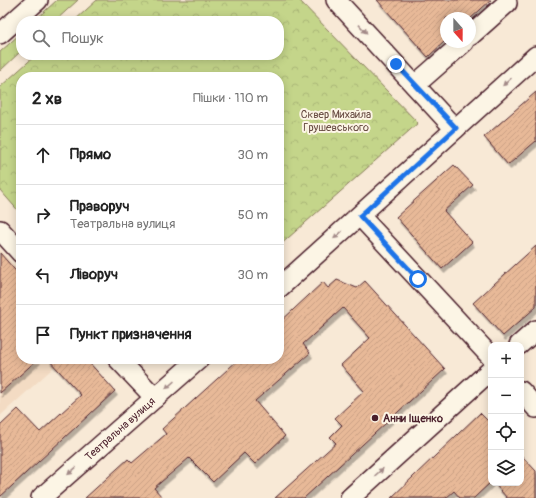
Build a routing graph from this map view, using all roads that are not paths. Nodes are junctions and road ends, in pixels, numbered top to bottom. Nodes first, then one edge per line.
1 (38, 0) edge
2 (336, 0) edge
3 (507, 3) dead end
4 (20, 16) edge
5 (16, 20) edge
6 (476, 31) edge
7 (0, 34) edge
8 (457, 48) edge
9 (536, 56) edge
10 (415, 86) junction
11 (456, 128) junction
12 (360, 216) junction
13 (0, 230) edge
14 (16, 248) edge
15 (284, 284) edge
16 (536, 330) edge
17 (522, 342) edge
18 (488, 355) edge
19 (123, 364) edge
20 (193, 364) edge
21 (488, 373) edge
22 (524, 394) edge
23 (155, 398) junction
24 (536, 408) edge
25 (41, 498) edge
26 (350, 498) edge

1 - 4 street
2 -> 10 street
3 - 6 street
5 - 7 street
8 - 10 street
9 -> 11 street
10 - 11 street
11 - 12 street
12 -> 15 street
12 - 18 street
13 - 14 street
16 - 17 street
19 - 23 street
20 -> 23 street, Театральна вулиця
26 -> 21 street
22 - 24 street
23 -> 25 street, Театральна вулиця

